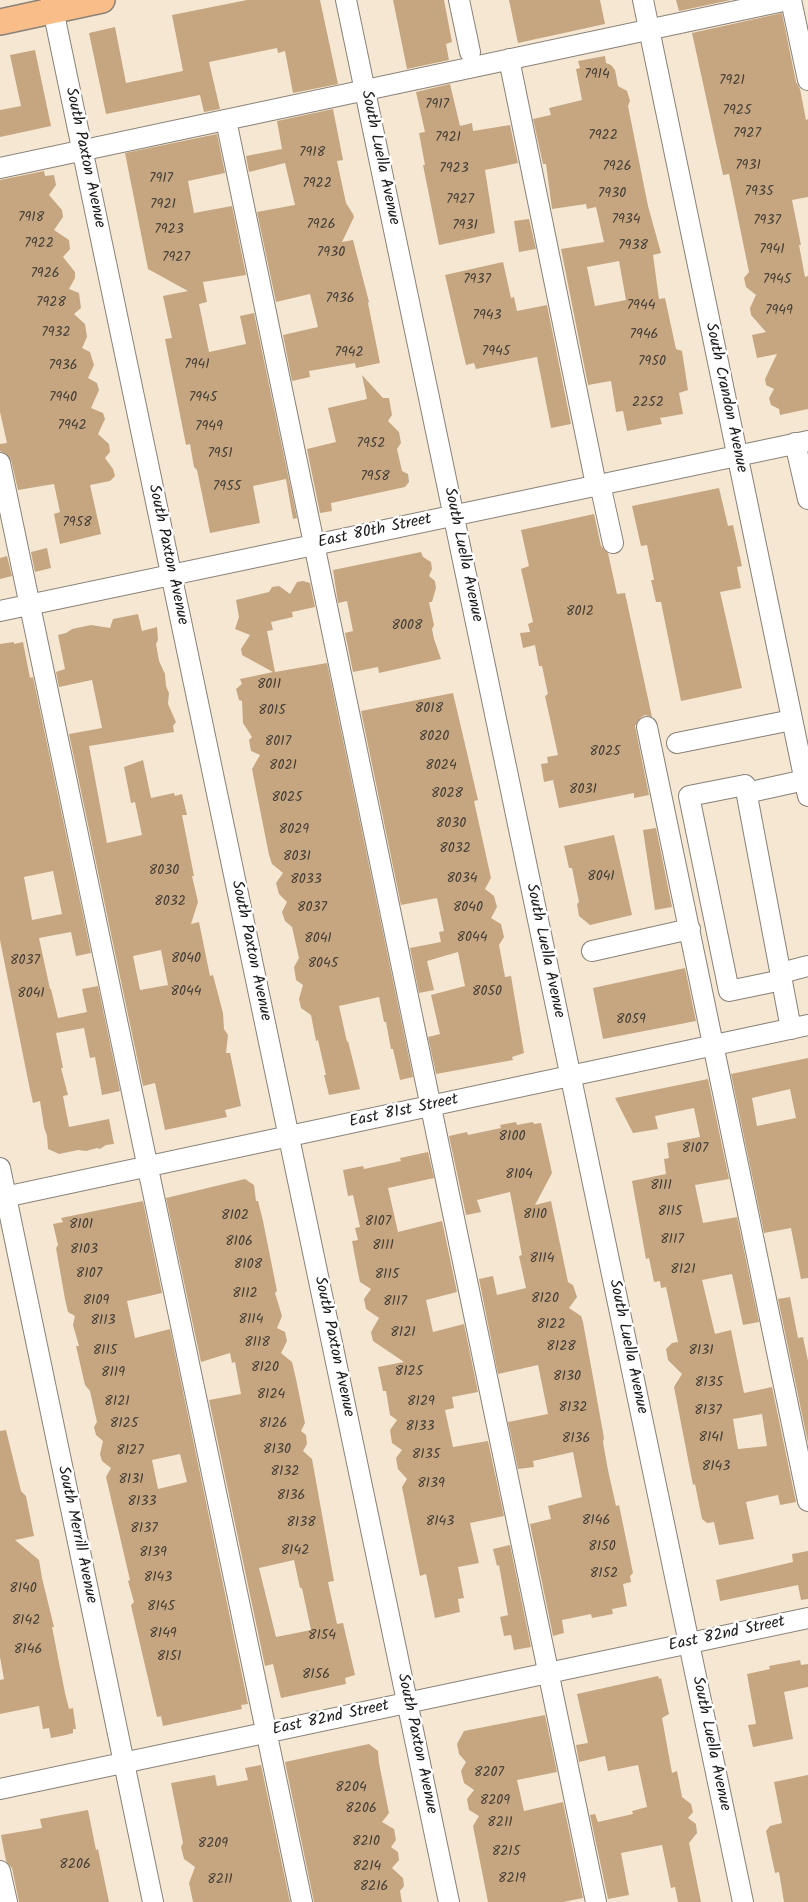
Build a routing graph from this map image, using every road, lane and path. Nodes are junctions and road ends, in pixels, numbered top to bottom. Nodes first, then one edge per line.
1 (102, 0) edge
2 (346, 0) edge
3 (459, 0) edge
4 (642, 0) edge
5 (790, 0) edge
6 (52, 5) edge
7 (0, 22) edge
8 (649, 30) junction
9 (470, 52) dead end
10 (509, 59) junction
11 (808, 80) edge
12 (365, 90) junction
13 (226, 120) junction
14 (82, 150) junction
15 (0, 168) edge
16 (801, 442) edge
17 (737, 456) junction
18 (0, 463) edge
19 (598, 485) junction
20 (808, 499) edge
21 (454, 515) junction
22 (613, 543) dead end
23 (314, 545) junction
24 (171, 575) junction
25 (30, 605) junction
26 (0, 611) edge
27 (792, 720) junction
28 (647, 727) dead end
29 (677, 744) dead end
30 (806, 788) edge
31 (746, 793) junction
32 (690, 929) junction
33 (592, 951) dead end
34 (808, 966) edge
35 (781, 976) junction
36 (800, 1027) edge
37 (714, 1045) junction
38 (570, 1076) junction
39 (430, 1106) junction
40 (288, 1136) junction
41 (147, 1166) junction
42 (0, 1168) edge
43 (3, 1197) edge
44 (808, 1500) edge
45 (808, 1618) edge
46 (688, 1643) junction
47 (547, 1673) junction
48 (407, 1702) junction
49 (266, 1732) junction
50 (124, 1763) junction
51 (0, 1789) edge
52 (0, 1871) edge
53 (7, 1902) edge
54 (153, 1902) edge
55 (302, 1902) edge
56 (449, 1902) edge
57 (596, 1902) edge
58 (742, 1902) edge

1 - 6 main road
2 - 12 street, South Luella Avenue
3 - 9 street
4 - 8 street, South Crandon Avenue
5 - 8 street
5 - 11 street
6 - 7 main road
6 - 14 street, South Paxton Avenue
8 - 10 street
8 - 17 street, South Crandon Avenue
10 - 12 street
10 - 19 street
12 - 13 street
12 - 21 street, South Luella Avenue
13 - 14 street
13 - 23 street
14 - 15 street
14 - 24 street, South Paxton Avenue
16 - 17 street, East 80th Street
16 - 20 street
17 - 19 street, East 80th Street
17 - 27 street, South Crandon Avenue
18 - 25 street
19 - 21 street, East 80th Street
19 - 22 street
21 - 23 street, East 80th Street
21 - 38 street, South Luella Avenue
23 - 24 street, East 80th Street
23 - 39 street
24 - 25 street, East 80th Street
24 - 40 street, South Paxton Avenue
25 - 26 street, East 80th Street
25 - 41 street
27 - 29 street
27 - 30 street, South Crandon Avenue
28 - 32 street
30 - 31 street
31 - 35 street
31 - 35 street
32 - 33 street
32 - 37 street
34 - 35 street
35 - 36 street
36 - 37 street, East 81st Street
37 - 38 street, East 81st Street
37 - 44 street
38 - 39 street, East 81st Street
38 - 46 street, South Luella Avenue
39 - 40 street, East 81st Street
39 - 47 street
40 - 41 street, East 81st Street
40 - 48 street, South Paxton Avenue
41 - 43 street, East 81st Street
41 - 49 street
42 - 43 street, South Merrill Avenue
43 - 50 street, South Merrill Avenue
45 - 46 street, East 82nd Street
46 - 47 street, East 82nd Street
46 - 58 street, South Luella Avenue
47 - 48 street, East 82nd Street
47 - 57 street
48 - 49 street, East 82nd Street
48 - 56 street, South Paxton Avenue
49 - 50 street, East 82nd Street
49 - 55 street
50 - 51 street, East 82nd Street
50 - 54 street, South Merrill Avenue
52 - 53 street

